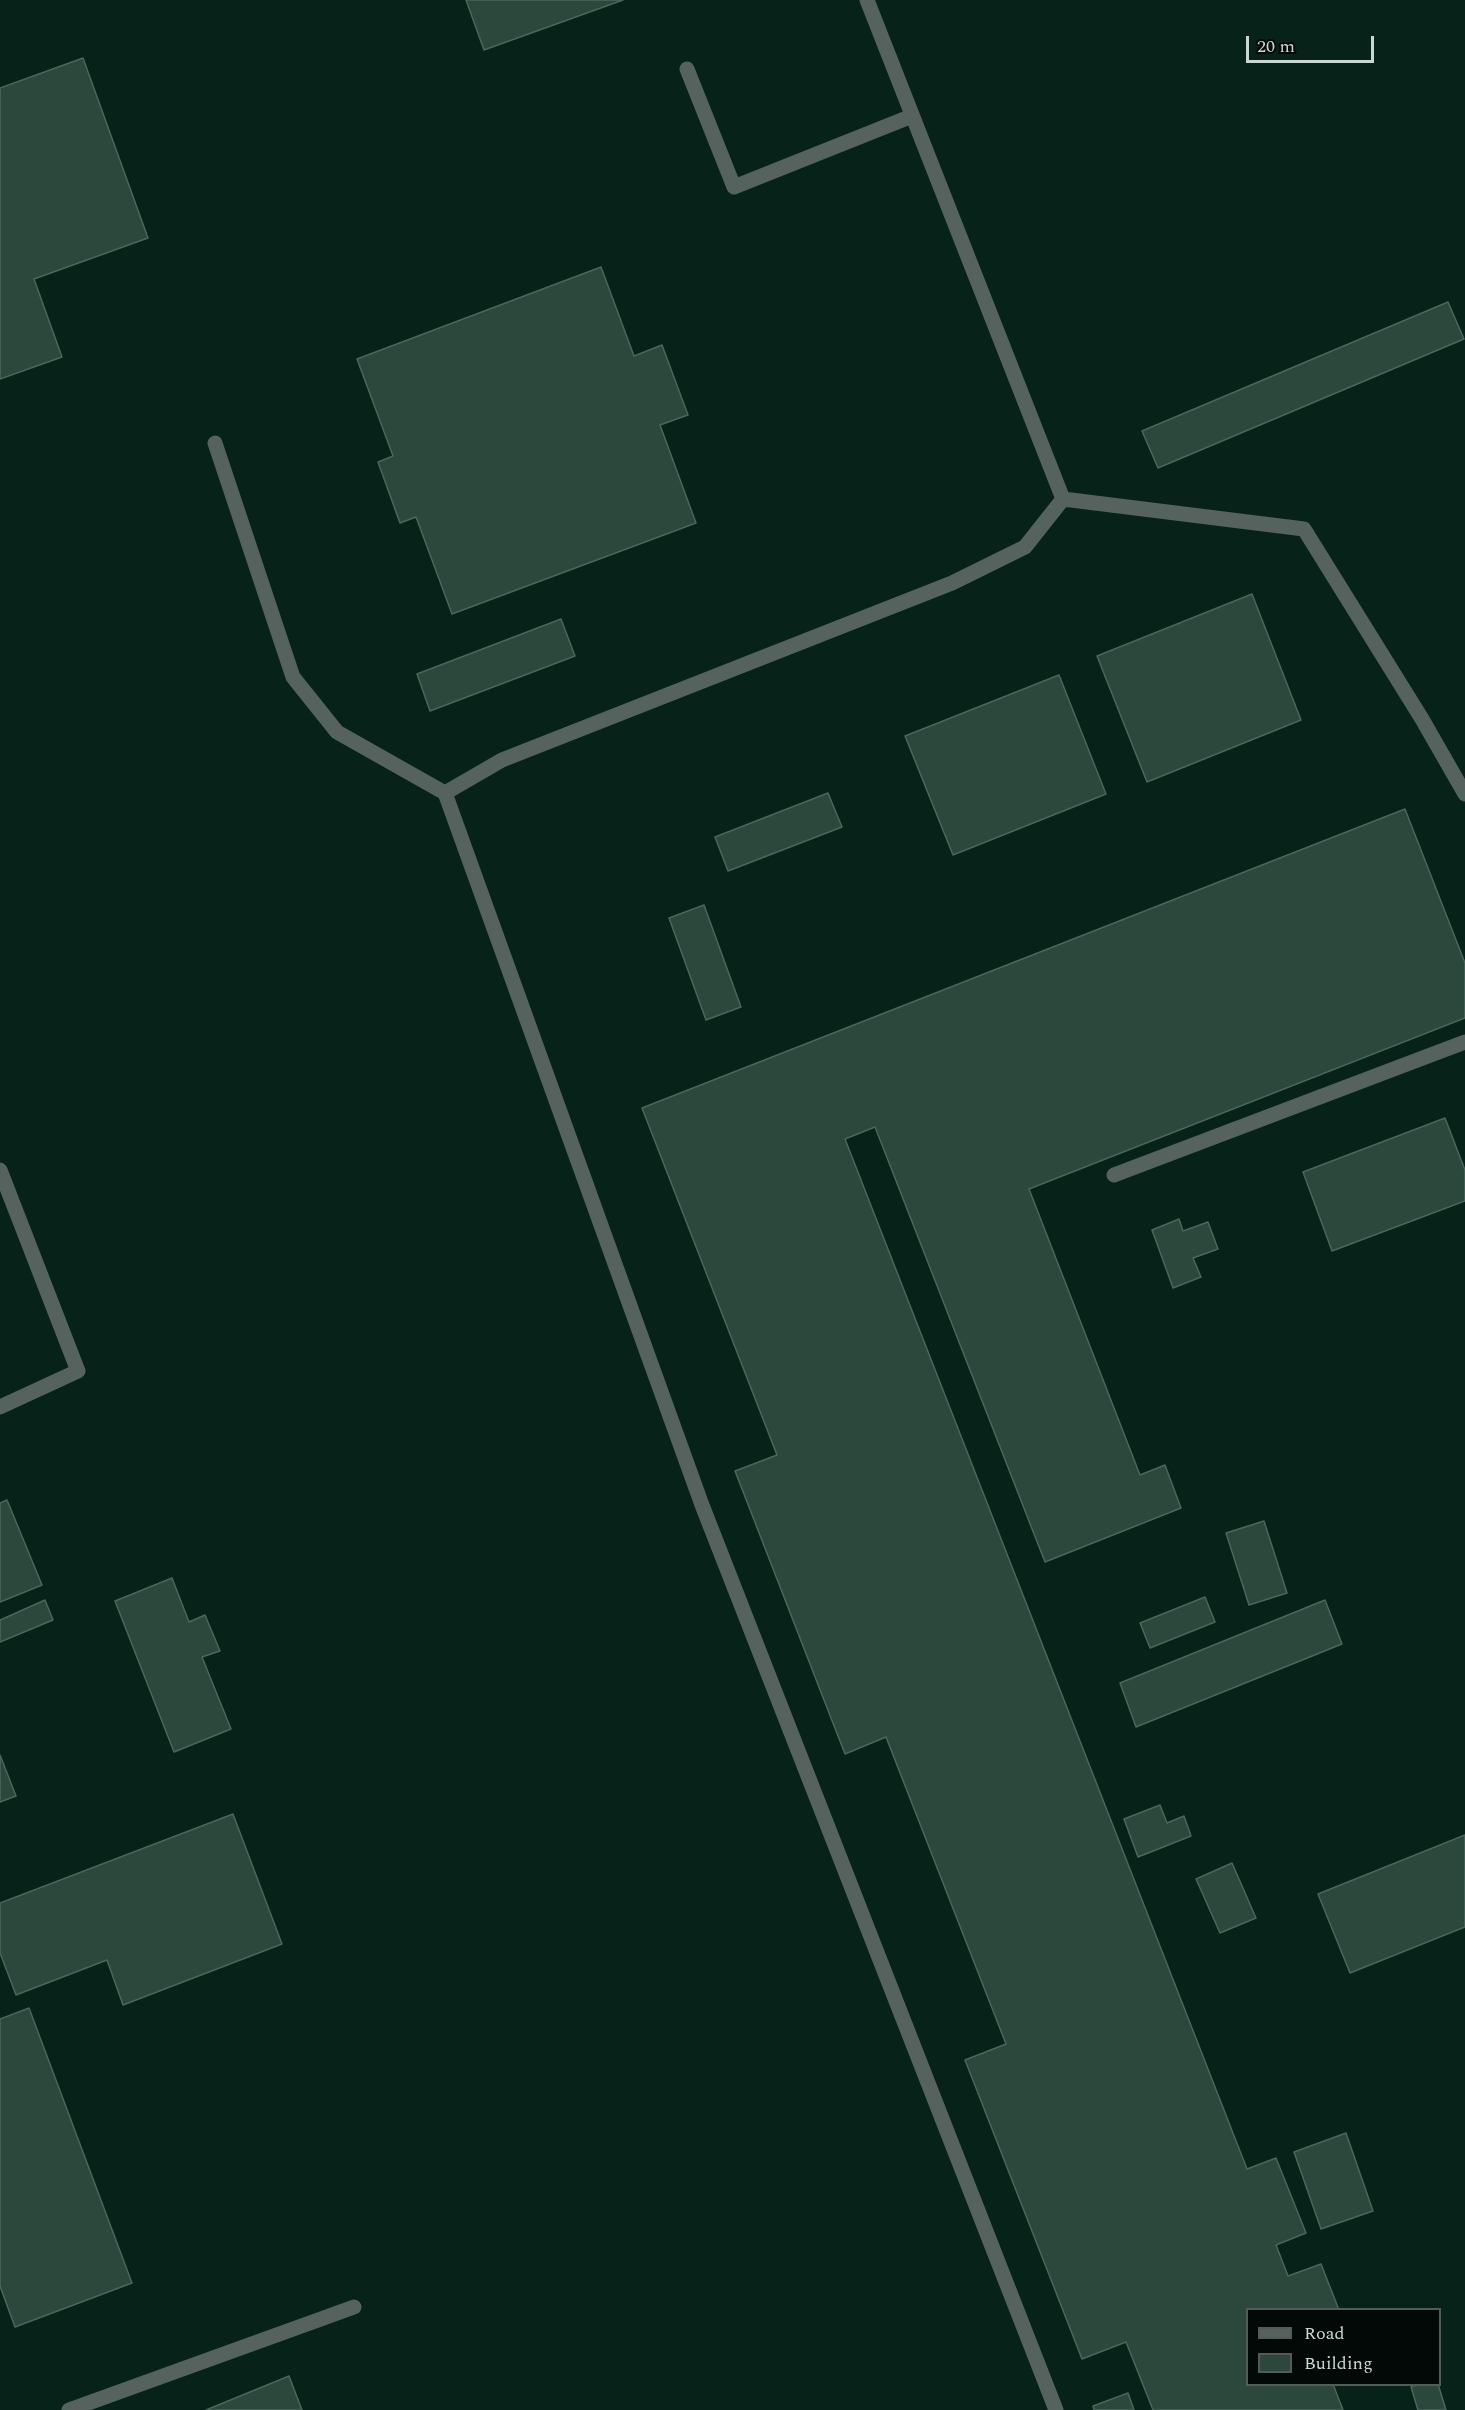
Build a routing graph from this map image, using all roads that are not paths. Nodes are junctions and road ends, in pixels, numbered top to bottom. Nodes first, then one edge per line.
1 (867, 0) edge
2 (687, 69) dead end
3 (912, 116) junction
4 (214, 443) dead end
5 (1064, 499) junction
6 (445, 793) junction
7 (1465, 794) edge
8 (1465, 1042) edge
9 (0, 1170) edge
10 (1114, 1175) dead end
11 (0, 1407) edge
12 (354, 2307) dead end
13 (69, 2410) edge
14 (1056, 2410) edge

1 - 3 lane
2 - 3 lane
3 - 5 lane
4 - 6 lane
5 - 6 lane
5 - 7 lane
6 - 14 lane
8 - 10 lane
9 - 11 lane
12 - 13 lane

